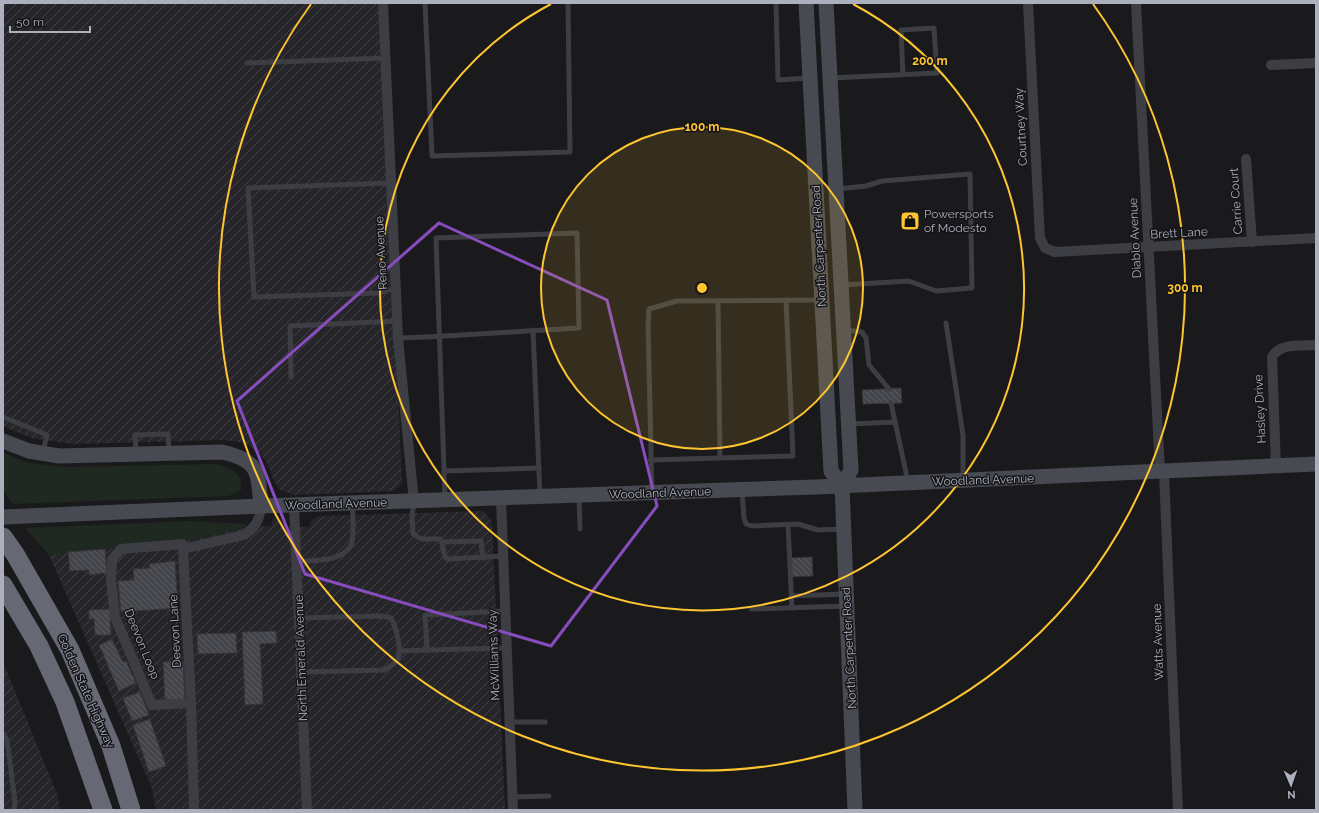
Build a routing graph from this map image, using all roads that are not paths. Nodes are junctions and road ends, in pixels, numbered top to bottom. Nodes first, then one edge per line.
1 (383, 3) edge
2 (425, 3) edge
3 (568, 3) edge
4 (776, 3) edge
5 (806, 3) edge
6 (817, 3) edge
7 (826, 3) edge
8 (1028, 3) edge
9 (1136, 3) edge
10 (386, 58) junction
11 (247, 63) dead end
12 (1316, 63) edge
13 (1271, 65) dead end
14 (903, 75) junction
15 (810, 78) junction
16 (830, 78) junction
17 (831, 106) junction
18 (1246, 159) dead end
19 (815, 175) junction
20 (391, 183) junction
21 (836, 190) junction
22 (1316, 238) edge
23 (1252, 242) junction
24 (1148, 247) junction
25 (1045, 248) joint
26 (841, 278) junction
27 (396, 289) junction
28 (786, 300) junction
29 (822, 300) junction
30 (718, 302) junction
31 (398, 321) junction
32 (946, 323) dead end
33 (533, 330) junction
34 (843, 330) junction
35 (440, 336) junction
36 (398, 338) junction
37 (1315, 345) dead end
38 (291, 377) dead end
39 (889, 389) dead end
40 (891, 403) dead end
41 (3, 417) edge
42 (894, 422) junction
43 (849, 424) junction
44 (3, 441) edge
45 (43, 454) junction
46 (169, 454) junction
47 (136, 455) junction
48 (720, 458) junction
49 (650, 460) junction
50 (1316, 464) edge
51 (1276, 466) junction
52 (539, 468) junction
53 (444, 471) junction
54 (1162, 472) junction
55 (963, 481) junction
56 (908, 483) junction
57 (842, 486) junction
58 (742, 490) junction
59 (652, 493) junction
60 (579, 496) junction
61 (541, 498) junction
62 (501, 499) junction
63 (446, 501) junction
64 (414, 502) junction
65 (353, 504) junction
66 (262, 506) junction
67 (294, 506) junction
68 (3, 517) edge
69 (788, 525) junction
70 (580, 529) dead end
71 (843, 529) junction
72 (3, 537) edge
73 (442, 542) junction
74 (183, 549) junction
75 (504, 556) junction
76 (483, 558) junction
77 (297, 561) junction
78 (3, 585) edge
79 (791, 596) junction
80 (846, 600) junction
81 (792, 608) junction
82 (751, 609) dead end
83 (506, 611) junction
84 (299, 618) junction
85 (507, 648) junction
86 (427, 650) junction
87 (399, 651) junction
88 (301, 672) junction
89 (191, 703) junction
90 (510, 722) junction
91 (545, 722) dead end
92 (3, 734) edge
93 (549, 796) dead end
94 (512, 798) junction
95 (14, 810) edge
96 (104, 810) edge
97 (130, 810) edge
98 (194, 810) edge
99 (307, 810) edge
100 (513, 810) edge
101 (856, 810) edge
102 (1178, 810) edge

1 - 10 street, Reno Avenue
2 - 3 lane
4 - 15 lane
5 - 15 street, North Carpenter Road
6 - 17 street
7 - 16 street, North Carpenter Road
8 - 25 street, Courtney Way
9 - 24 street, Diablo Avenue
10 - 11 lane
10 - 20 street, Reno Avenue
12 - 13 street
14 - 14 lane
14 - 16 lane
15 - 19 street, North Carpenter Road
16 - 17 street, North Carpenter Road
17 - 21 street, North Carpenter Road
18 - 23 street, Carrie Court
19 - 26 street
19 - 29 street, North Carpenter Road
20 - 27 street, Reno Avenue
20 - 27 lane
21 - 26 street, North Carpenter Road
21 - 26 lane
22 - 23 street, Brett Lane
23 - 24 street, Brett Lane
24 - 25 street, Brett Lane
24 - 54 street, Diablo Avenue
26 - 34 street, North Carpenter Road
27 - 31 street, Reno Avenue
28 - 29 lane
28 - 30 lane
28 - 48 lane
29 - 57 street, North Carpenter Road
30 - 48 lane
30 - 49 lane
31 - 36 street, Reno Avenue
31 - 38 lane
32 - 55 lane
33 - 35 lane
33 - 35 lane
33 - 52 lane
34 - 39 lane
34 - 43 street, North Carpenter Road
35 - 36 lane
35 - 53 lane
36 - 64 street, Reno Avenue
37 - 51 street, Hasley Drive
40 - 42 lane
41 - 45 lane
42 - 43 lane
42 - 56 lane
43 - 57 street, North Carpenter Road
44 - 45 street
45 - 47 street
46 - 47 street
46 - 47 lane
46 - 66 street
48 - 49 lane
49 - 59 lane
50 - 51 street, Woodland Avenue
51 - 54 street, Woodland Avenue
52 - 53 lane
52 - 61 lane
53 - 63 lane
54 - 55 street, Woodland Avenue
54 - 102 street, Watts Avenue
55 - 56 street, Woodland Avenue
56 - 57 street, Woodland Avenue
57 - 58 street, Woodland Avenue
57 - 71 street, North Carpenter Road
58 - 59 street, Woodland Avenue
58 - 69 lane
59 - 60 street, Woodland Avenue
60 - 61 street, Woodland Avenue
60 - 70 lane
61 - 62 street, Woodland Avenue
62 - 63 street, Woodland Avenue
62 - 75 street, McWilliams Way
63 - 64 street, Woodland Avenue
64 - 65 street, Woodland Avenue
64 - 73 lane
65 - 67 street, Woodland Avenue
65 - 77 lane
66 - 67 street, Woodland Avenue
66 - 68 street, Woodland Avenue
66 - 74 street
67 - 77 street, North Emerald Avenue
69 - 71 lane
69 - 79 lane
71 - 80 street, North Carpenter Road
72 - 97 highway, Golden State Highway
73 - 76 lane
73 - 76 lane
74 - 89 street, Deevon Lane
74 - 89 street, Deevon Loop
75 - 76 lane
75 - 83 street, McWilliams Way
77 - 84 street, North Emerald Avenue
78 - 96 highway, Golden State Highway
79 - 80 lane
79 - 81 lane
80 - 81 lane
80 - 101 street, North Carpenter Road
81 - 82 lane
83 - 85 street, McWilliams Way
83 - 86 lane
84 - 87 lane
84 - 88 street, North Emerald Avenue
85 - 86 lane
85 - 90 street, McWilliams Way
86 - 87 lane
87 - 88 lane
88 - 99 street, North Emerald Avenue
89 - 98 street, Deevon Lane
90 - 91 lane
90 - 94 street, McWilliams Way
92 - 95 lane
93 - 94 lane
94 - 100 street, McWilliams Way

